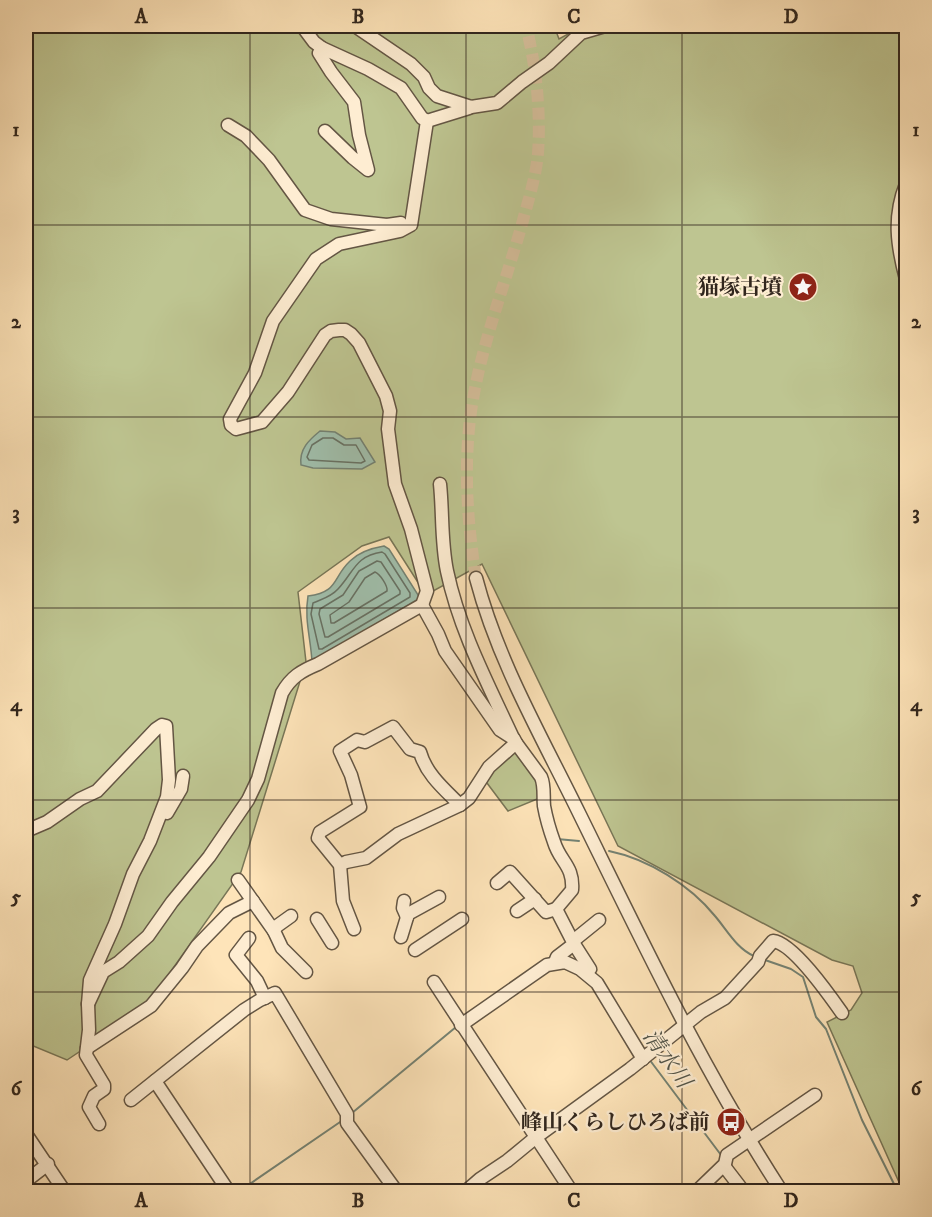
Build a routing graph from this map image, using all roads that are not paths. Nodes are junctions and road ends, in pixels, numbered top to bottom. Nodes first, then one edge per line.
1 (302, 26) edge
2 (355, 26) edge
3 (605, 26) edge
4 (322, 48) junction
5 (471, 107) junction
6 (427, 121) junction
7 (228, 125) dead end
8 (325, 131) dead end
9 (906, 184) edge
10 (411, 221) junction
11 (906, 279) edge
12 (440, 484) dead end
13 (476, 578) tunnel mouth
14 (422, 605) junction
15 (515, 741) junction
16 (183, 776) dead end
17 (460, 805) junction
18 (26, 831) edge
19 (151, 840) junction
20 (340, 865) junction
21 (238, 880) dead end
22 (497, 882) dead end
23 (439, 897) dead end
24 (535, 899) junction
25 (253, 901) junction
26 (404, 901) dead end
27 (556, 909) junction
28 (517, 911) dead end
29 (291, 916) dead end
30 (407, 918) junction
31 (317, 919) dead end
32 (462, 919) dead end
33 (599, 920) dead end
34 (354, 929) dead end
35 (274, 931) junction
36 (400, 937) dead end
37 (249, 938) dead end
38 (332, 943) dead end
39 (573, 943) junction
40 (415, 950) dead end
41 (556, 960) junction
42 (588, 971) junction
43 (306, 972) dead end
44 (434, 982) dead end
45 (265, 998) junction
46 (88, 1004) junction
47 (842, 1013) dead end
48 (461, 1025) junction
49 (685, 1025) junction
50 (87, 1048) junction
51 (646, 1055) junction
52 (155, 1081) junction
53 (815, 1095) dead end
54 (131, 1100) dead end
55 (99, 1124) dead end
56 (26, 1134) edge
57 (535, 1138) junction
58 (748, 1139) junction
59 (726, 1162) junction
60 (48, 1164) junction
61 (26, 1181) edge
62 (65, 1191) edge
63 (229, 1191) edge
64 (397, 1191) edge
65 (465, 1191) edge
66 (572, 1191) edge
67 (696, 1191) edge
68 (744, 1191) edge
69 (782, 1191) edge

1 - 4 street
2 - 5 street
3 - 5 street
4 - 6 street
4 - 8 street
5 - 6 street
6 - 10 street
7 - 10 street
9 - 11 street
10 - 14 street
12 - 15 street
13 - 49 street
14 - 15 street
14 - 46 street
15 - 17 street
15 - 27 street
16 - 19 street
17 - 20 street
17 - 20 street
18 - 19 street
19 - 46 street
20 - 34 street
21 - 25 street
22 - 24 street
23 - 30 street
24 - 27 street
24 - 28 street
25 - 35 street
25 - 50 street
26 - 30 street
27 - 39 street
29 - 35 street
30 - 36 street
31 - 38 street
32 - 40 street
33 - 39 street
35 - 43 street
37 - 45 street
39 - 41 street
39 - 42 street
41 - 42 street
41 - 48 street
42 - 51 street
44 - 48 street
45 - 52 street
45 - 64 street
46 - 50 street
47 - 49 street
48 - 57 street
49 - 51 street
49 - 58 street
50 - 55 street
51 - 57 street
52 - 54 street
52 - 63 street
53 - 58 street
56 - 60 street
57 - 65 street
57 - 66 street
58 - 59 street
58 - 69 street
59 - 67 street
59 - 68 street
60 - 61 street
60 - 62 street

